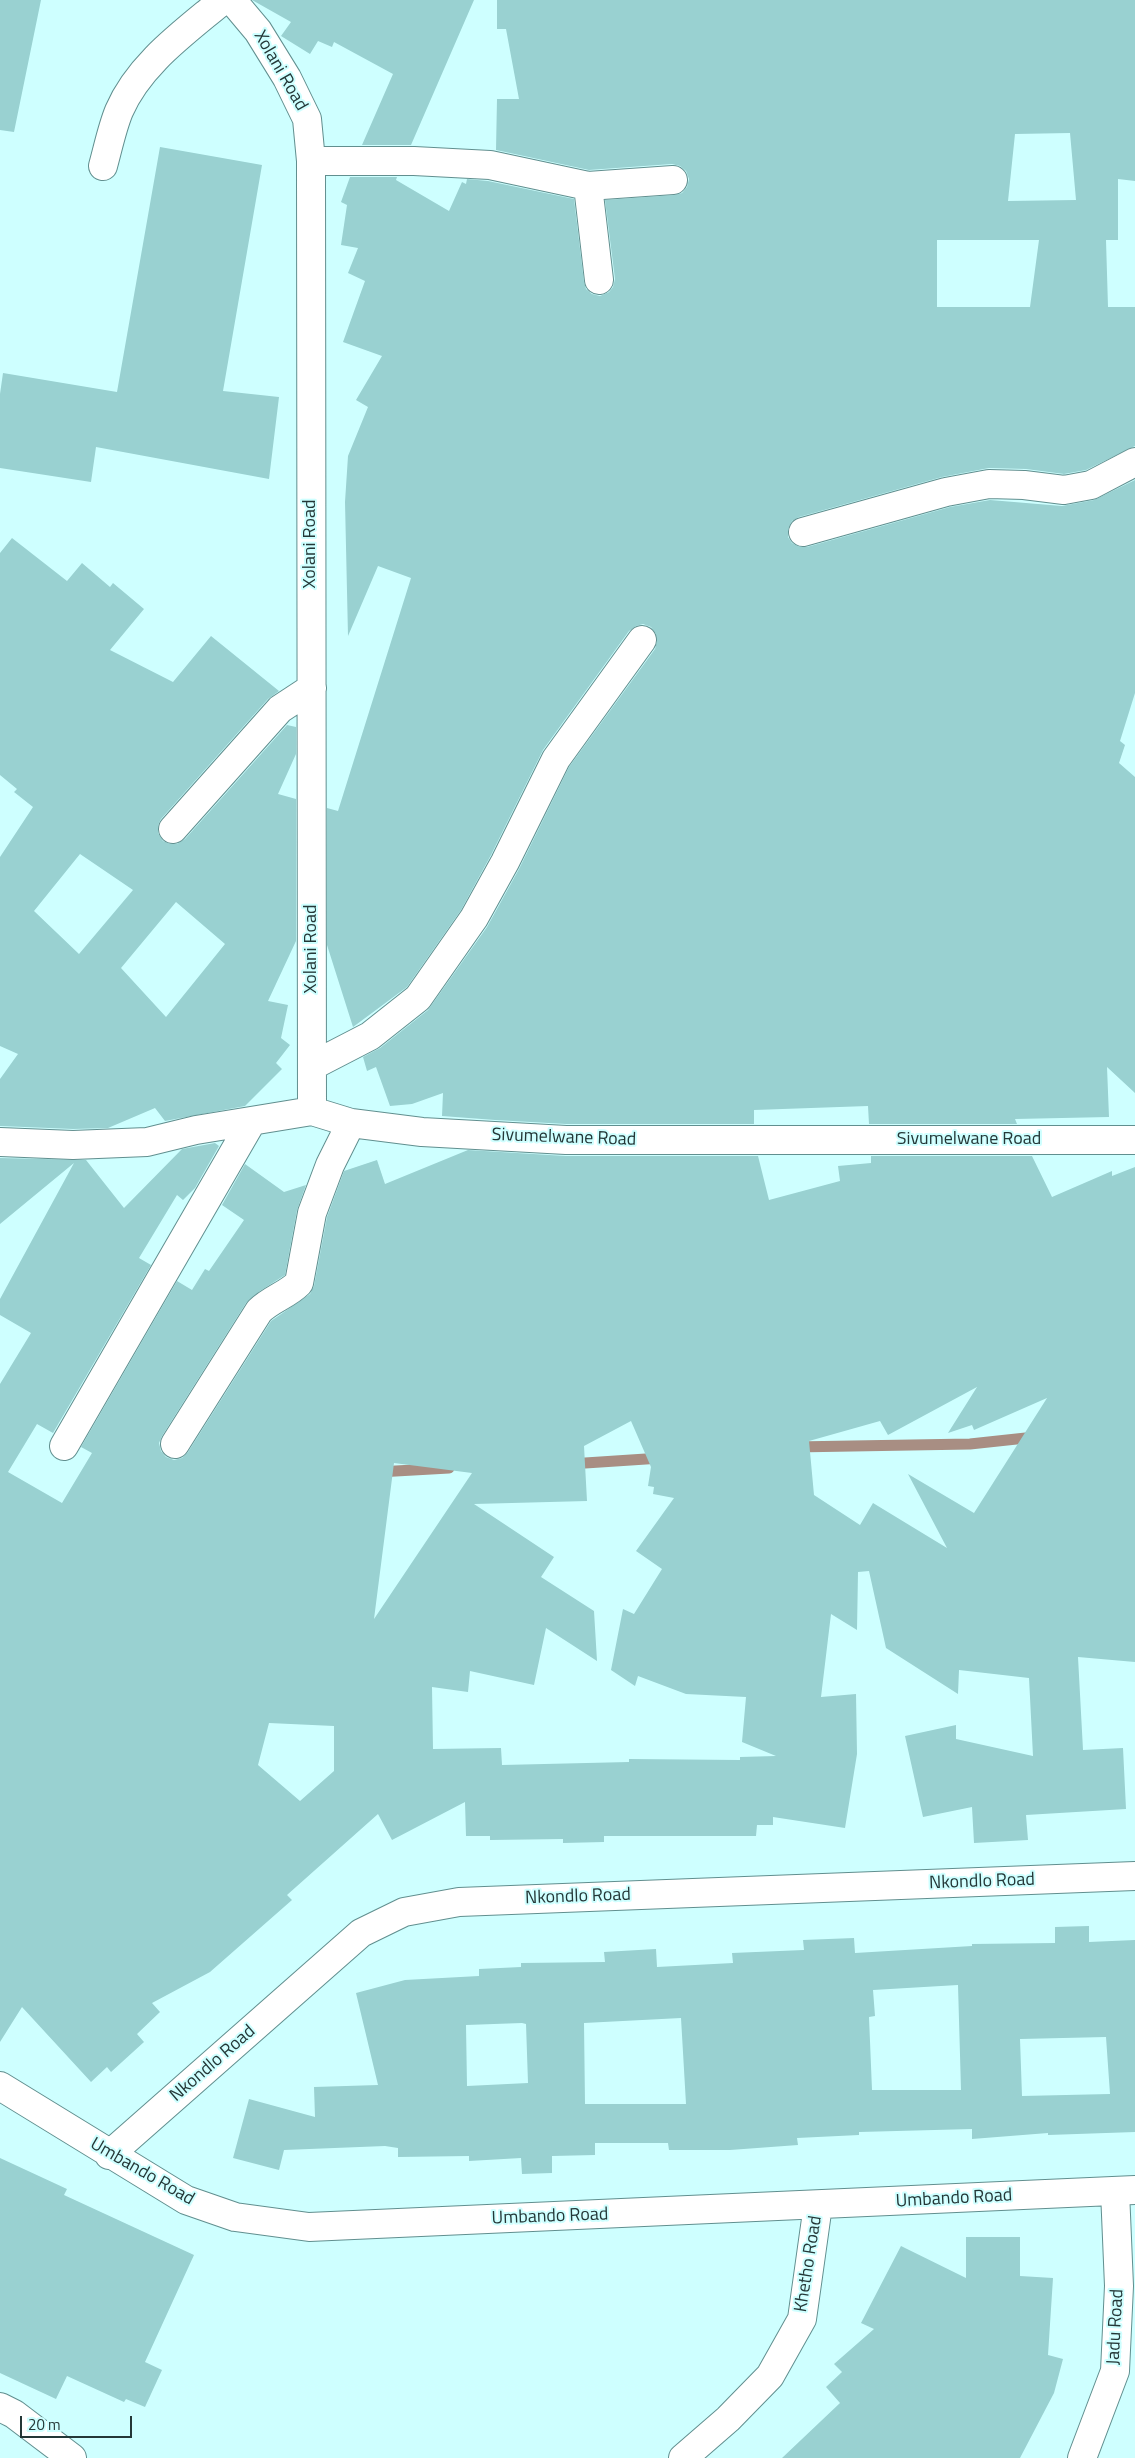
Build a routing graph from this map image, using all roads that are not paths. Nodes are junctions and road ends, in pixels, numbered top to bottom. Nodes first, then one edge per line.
1 (223, 0) edge
2 (232, 0) edge
3 (311, 161) junction
4 (103, 166) dead end
5 (673, 180) dead end
6 (588, 186) junction
7 (599, 280) dead end
8 (1135, 462) edge
9 (803, 532) dead end
10 (642, 640) dead end
11 (312, 688) junction
12 (173, 829) dead end
13 (312, 1066) junction
14 (312, 1110) junction
15 (252, 1121) junction
16 (351, 1123) junction
17 (1135, 1140) edge
18 (0, 1142) edge
19 (175, 1444) dead end
20 (64, 1446) dead end
21 (1135, 1876) edge
22 (0, 2086) edge
23 (109, 2155) junction
24 (1125, 2190) edge
25 (818, 2205) junction
26 (0, 2407) edge
27 (72, 2458) edge
28 (684, 2458) edge
29 (1082, 2458) edge

1 - 4 street
2 - 3 street, Xolani Road
3 - 6 street
3 - 11 street, Xolani Road
5 - 6 street
6 - 7 street
8 - 9 street
10 - 13 street
11 - 12 street
11 - 13 street, Xolani Road
13 - 14 street, Xolani Road
14 - 15 street, Sivumelwane Road
14 - 16 street, Sivumelwane Road
15 - 18 street, Sivumelwane Road
15 - 20 street
16 - 17 street, Sivumelwane Road
16 - 19 street
21 - 23 street, Nkondlo Road
22 - 23 street, Umbando Road
23 - 25 street, Umbando Road
24 - 25 street, Umbando Road
24 - 29 street, Jadu Road
25 - 28 street, Khetho Road
26 - 27 street

